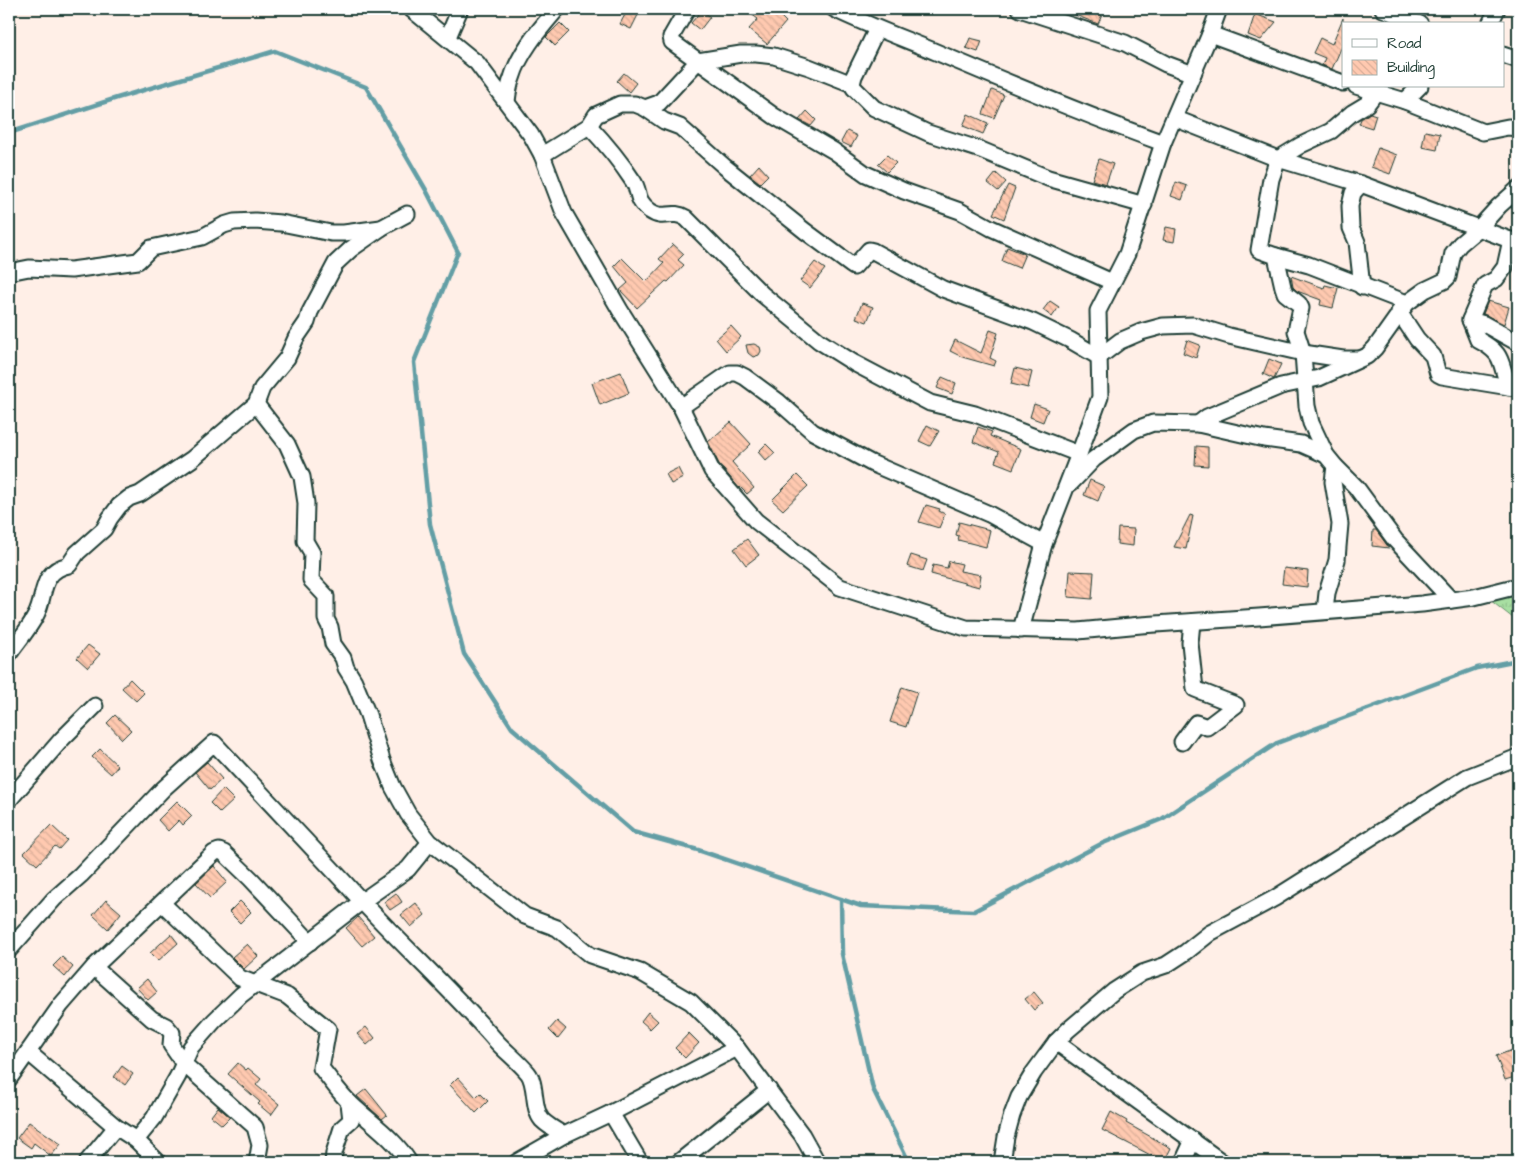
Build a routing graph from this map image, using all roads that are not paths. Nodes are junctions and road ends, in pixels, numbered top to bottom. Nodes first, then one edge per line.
1 (411, 9) edge
2 (460, 9) edge
3 (558, 9) edge
4 (687, 9) edge
5 (834, 9) edge
6 (1020, 9) edge
7 (1218, 9) edge
8 (1383, 9) edge
9 (1496, 9) edge
10 (1415, 22) edge
11 (1491, 22) edge
12 (877, 30) junction
13 (1210, 34) junction
14 (448, 38) junction
15 (1504, 55) edge
16 (1518, 60) edge
17 (698, 61) junction
18 (1193, 74) junction
19 (1342, 83) edge
20 (852, 84) junction
21 (1363, 88) edge
22 (1418, 88) edge
23 (1376, 92) junction
24 (507, 101) junction
25 (1406, 101) junction
26 (645, 108) junction
27 (1174, 118) junction
28 (589, 126) junction
29 (1518, 128) edge
30 (1163, 143) junction
31 (542, 155) junction
32 (1278, 159) junction
33 (1360, 184) junction
34 (1518, 189) edge
35 (1144, 205) junction
36 (407, 214) dead end
37 (381, 228) junction
38 (1480, 228) junction
39 (1514, 242) edge
40 (1276, 256) junction
41 (9, 272) edge
42 (1112, 282) junction
43 (1362, 287) junction
44 (1403, 308) junction
45 (1470, 320) junction
46 (1518, 342) edge
47 (1303, 352) junction
48 (1099, 357) junction
49 (1358, 359) junction
50 (1305, 380) junction
51 (1514, 388) edge
52 (256, 404) junction
53 (681, 407) junction
54 (1198, 424) junction
55 (1079, 454) junction
56 (1331, 460) junction
57 (1066, 487) junction
58 (1044, 544) junction
59 (1518, 586) edge
60 (1451, 600) junction
61 (1325, 611) junction
62 (1192, 622) junction
63 (1021, 630) junction
64 (9, 654) edge
65 (95, 706) dead end
66 (1182, 742) dead end
67 (1518, 757) edge
68 (9, 800) edge
69 (430, 842) junction
70 (361, 902) junction
71 (162, 903) junction
72 (310, 942) junction
73 (9, 950) edge
74 (94, 967) junction
75 (255, 985) junction
76 (1056, 1042) junction
77 (737, 1048) junction
78 (28, 1052) junction
79 (184, 1064) junction
80 (9, 1079) edge
81 (769, 1090) junction
82 (350, 1103) junction
83 (611, 1113) junction
84 (116, 1127) junction
85 (564, 1135) junction
86 (136, 1140) junction
87 (1193, 1140) junction
88 (87, 1162) edge
89 (158, 1162) edge
90 (257, 1162) edge
91 (333, 1162) edge
92 (409, 1162) edge
93 (516, 1162) edge
94 (640, 1162) edge
95 (679, 1162) edge
96 (817, 1162) edge
97 (1002, 1162) edge
98 (1183, 1162) edge
99 (1222, 1162) edge

1 - 14 street
2 - 14 street
3 - 24 street
4 - 17 street
5 - 12 street
6 - 18 street
7 - 13 street
8 - 10 street
9 - 11 street
12 - 20 street
12 - 30 street
13 - 18 street
13 - 19 street
14 - 24 street
15 - 16 street
17 - 20 street
17 - 26 street
17 - 42 street
18 - 27 street
20 - 35 street
21 - 23 street
22 - 25 street
23 - 25 street
23 - 32 street
24 - 31 street
25 - 29 street
26 - 28 street
26 - 48 street
27 - 30 street
27 - 32 street
28 - 31 street
28 - 55 street
30 - 35 street
31 - 53 street
32 - 33 street
32 - 40 street
33 - 38 street
33 - 43 street
34 - 38 street
35 - 42 street
36 - 37 street
37 - 41 street
37 - 52 street
38 - 39 street
38 - 44 street
39 - 45 street
40 - 43 street
40 - 47 street
42 - 48 street
43 - 44 street
44 - 49 street
44 - 51 street
45 - 46 street
45 - 51 street
47 - 48 street
47 - 49 street
47 - 50 street
48 - 55 street
49 - 50 street
50 - 54 street
50 - 56 street
52 - 64 street
52 - 69 street
53 - 58 street
53 - 63 street
54 - 56 street
54 - 57 street
55 - 57 street
56 - 60 street
56 - 61 street
57 - 58 street
58 - 63 street
59 - 60 street
60 - 61 street
61 - 62 street
62 - 63 street
62 - 66 street
65 - 68 street
67 - 76 street
69 - 70 street
69 - 77 street
70 - 72 street
70 - 73 street
70 - 85 street
71 - 72 street
71 - 74 street
71 - 75 street
72 - 75 street
74 - 78 street
74 - 79 street
75 - 79 street
75 - 82 street
76 - 87 street
76 - 97 street
77 - 81 street
77 - 83 street
78 - 80 street
78 - 84 street
79 - 86 street
79 - 90 street
81 - 95 street
81 - 96 street
82 - 91 street
82 - 92 street
83 - 85 street
83 - 94 street
84 - 86 street
84 - 88 street
85 - 93 street
86 - 89 street
87 - 98 street
87 - 99 street

